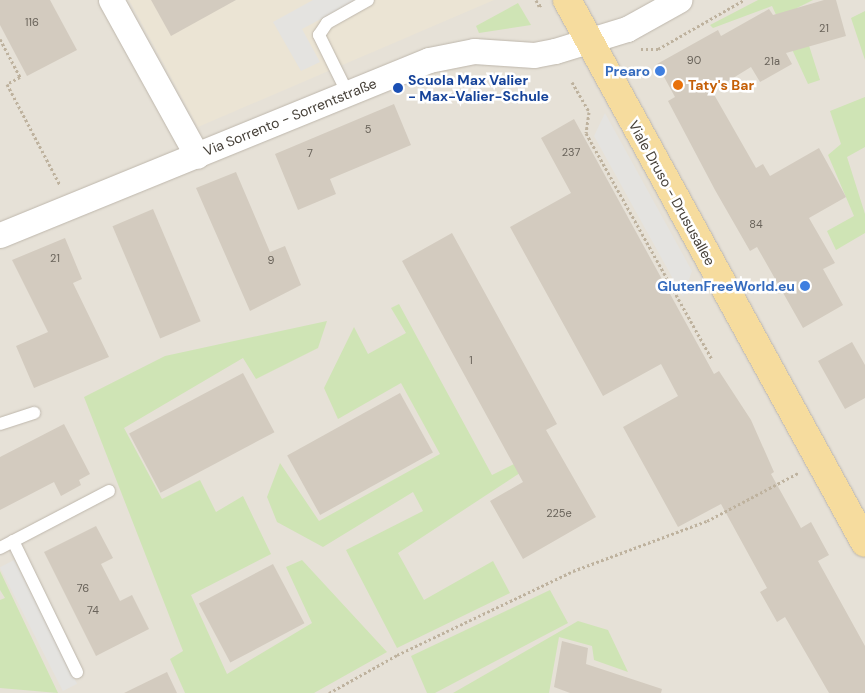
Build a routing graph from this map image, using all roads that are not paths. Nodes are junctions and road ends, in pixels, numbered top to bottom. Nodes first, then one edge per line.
1 (112, 0) edge
2 (368, 0) edge
3 (567, 0) edge
4 (678, 0) edge
5 (588, 43) junction
6 (348, 94) junction
7 (196, 156) junction
8 (0, 234) edge
9 (34, 413) dead end
10 (0, 424) edge
11 (109, 491) dead end
12 (13, 541) junction
13 (865, 543) edge
14 (0, 548) edge
15 (77, 672) dead end

1 - 7 street
2 - 6 lane
3 - 5 main road, Viale Druso - Drususallee
4 - 5 street, Via Sorrento - Sorrentstraße
5 - 6 street, Via Sorrento - Sorrentstraße
5 - 13 main road, Viale Druso - Drususallee
6 - 7 street, Via Sorrento - Sorrentstraße
7 - 8 street, Via Sorrento - Sorrentstraße
9 - 10 lane
11 - 12 lane
12 - 14 lane
12 - 15 lane

